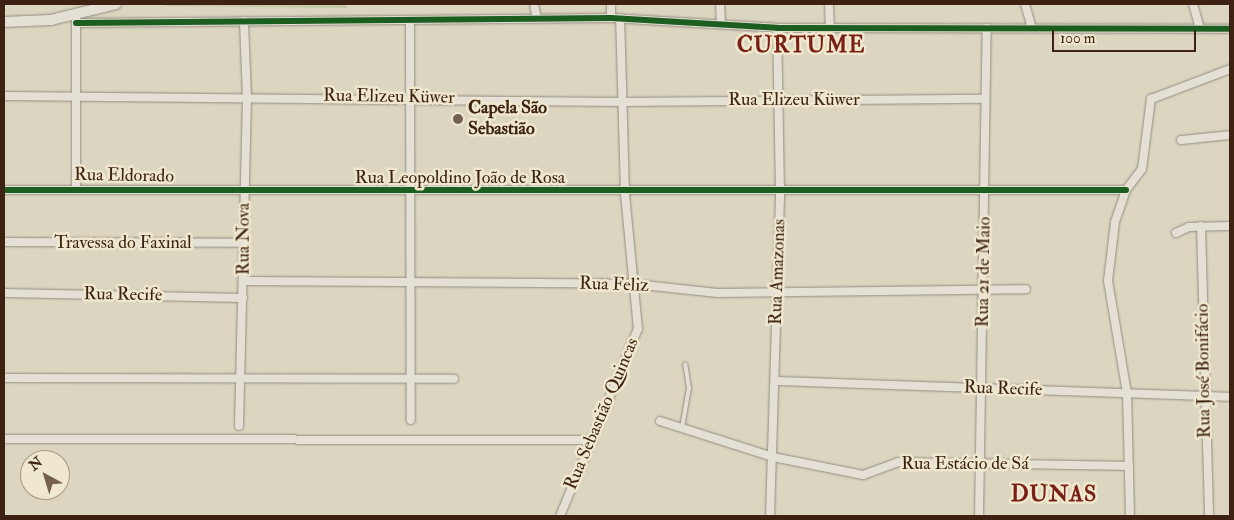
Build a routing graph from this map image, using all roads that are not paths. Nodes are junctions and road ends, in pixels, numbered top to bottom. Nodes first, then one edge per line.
1 (116, 4) edge
2 (534, 4) edge
3 (611, 4) edge
4 (720, 4) edge
5 (829, 4) edge
6 (1026, 4) edge
7 (1193, 4) edge
8 (615, 18) junction
9 (76, 19) junction
10 (537, 20) junction
11 (244, 21) junction
12 (410, 21) junction
13 (4, 22) edge
14 (721, 22) junction
15 (830, 27) junction
16 (777, 28) junction
17 (987, 28) junction
18 (1032, 28) junction
19 (1200, 28) junction
20 (1230, 29) edge
21 (1230, 69) edge
22 (4, 96) edge
23 (409, 96) junction
24 (77, 97) junction
25 (247, 97) junction
26 (779, 99) junction
27 (984, 99) junction
28 (623, 102) junction
29 (1230, 135) edge
30 (1181, 140) dead end
31 (4, 190) edge
32 (76, 190) junction
33 (1126, 190) junction
34 (986, 191) junction
35 (410, 192) junction
36 (244, 193) junction
37 (625, 193) junction
38 (780, 193) junction
39 (1201, 226) junction
40 (1230, 226) edge
41 (1176, 233) dead end
42 (4, 242) edge
43 (243, 244) junction
44 (244, 281) junction
45 (410, 283) junction
46 (634, 284) junction
47 (984, 290) junction
48 (1026, 290) dead end
49 (4, 293) edge
50 (777, 293) junction
51 (243, 298) junction
52 (685, 364) dead end
53 (4, 378) edge
54 (454, 379) dead end
55 (240, 380) junction
56 (412, 380) junction
57 (775, 381) junction
58 (980, 388) junction
59 (1127, 393) junction
60 (1203, 396) junction
61 (1230, 397) edge
62 (411, 420) dead end
63 (660, 421) dead end
64 (239, 426) dead end
65 (682, 428) junction
66 (4, 439) edge
67 (593, 440) junction
68 (773, 457) junction
69 (980, 463) junction
70 (1129, 466) junction
71 (560, 516) edge
72 (770, 516) edge
73 (979, 516) edge
74 (1130, 516) edge
75 (1209, 516) edge

1 - 9 street
2 - 10 street
3 - 8 street, Rua Sebastião Quincas
4 - 14 street
5 - 15 street
6 - 18 street
7 - 19 street
8 - 10 street
8 - 14 street
8 - 28 street, Rua Sebastião Quincas
9 - 11 street
9 - 13 street
9 - 24 street
10 - 12 street
11 - 12 street
11 - 25 street, Rua Nova
12 - 23 street
14 - 16 street
15 - 16 street
15 - 17 street
16 - 26 street, Rua Amazonas
17 - 18 street
17 - 27 street, Rua 21 de Maio
18 - 19 street
19 - 20 street
21 - 33 street
22 - 24 street, Rua Elizeu Küwer
23 - 25 street, Rua Elizeu Küwer
23 - 28 street, Rua Elizeu Küwer
23 - 35 street
24 - 25 street, Rua Elizeu Küwer
24 - 32 street
25 - 36 street, Rua Nova
26 - 27 street, Rua Elizeu Küwer
26 - 28 street, Rua Elizeu Küwer
26 - 38 street, Rua Amazonas
27 - 34 street, Rua 21 de Maio
28 - 37 street, Rua Sebastião Quincas
29 - 30 street
31 - 32 street, Rua Eldorado
32 - 36 street, Rua Eldorado
33 - 34 street, Rua Leopoldino João de Rosa
33 - 59 street
34 - 38 street, Rua Leopoldino João de Rosa
34 - 47 street, Rua 21 de Maio
35 - 36 street, Rua Leopoldino João de Rosa
35 - 37 street, Rua Leopoldino João de Rosa
35 - 45 street
36 - 43 street, Rua Nova
37 - 38 street, Rua Leopoldino João de Rosa
37 - 46 street, Rua Sebastião Quincas
38 - 50 street, Rua Amazonas
39 - 40 street
39 - 41 street
39 - 60 street, Rua José Bonifácio
42 - 43 street, Travessa do Faxinal
43 - 44 street, Rua Nova
44 - 45 street, Rua Feliz
44 - 51 street, Rua Nova
45 - 46 street, Rua Feliz
45 - 56 street
46 - 50 street, Rua Feliz
46 - 67 street, Rua Sebastião Quincas
47 - 48 street, Rua Feliz
47 - 50 street, Rua Feliz
47 - 58 street, Rua 21 de Maio
49 - 51 street, Rua Recife
50 - 57 street, Rua Amazonas
51 - 55 street, Rua Nova
52 - 65 lane
53 - 55 street
54 - 56 street
55 - 56 street
55 - 64 street, Rua Nova
56 - 62 street
57 - 58 street, Rua Recife
57 - 68 street, Rua Amazonas
58 - 59 street, Rua Recife
58 - 69 street, Rua 21 de Maio
59 - 60 street, Rua Recife
59 - 70 street
60 - 61 street, Rua Recife
60 - 75 street, Rua José Bonifácio
63 - 65 street, Rua Estácio de Sá
65 - 68 street, Rua Estácio de Sá
66 - 67 street
67 - 71 street, Rua Sebastião Quincas
68 - 69 street, Rua Estácio de Sá
68 - 72 street, Rua Amazonas
69 - 70 street, Rua Estácio de Sá
69 - 73 street, Rua 21 de Maio
70 - 74 street

